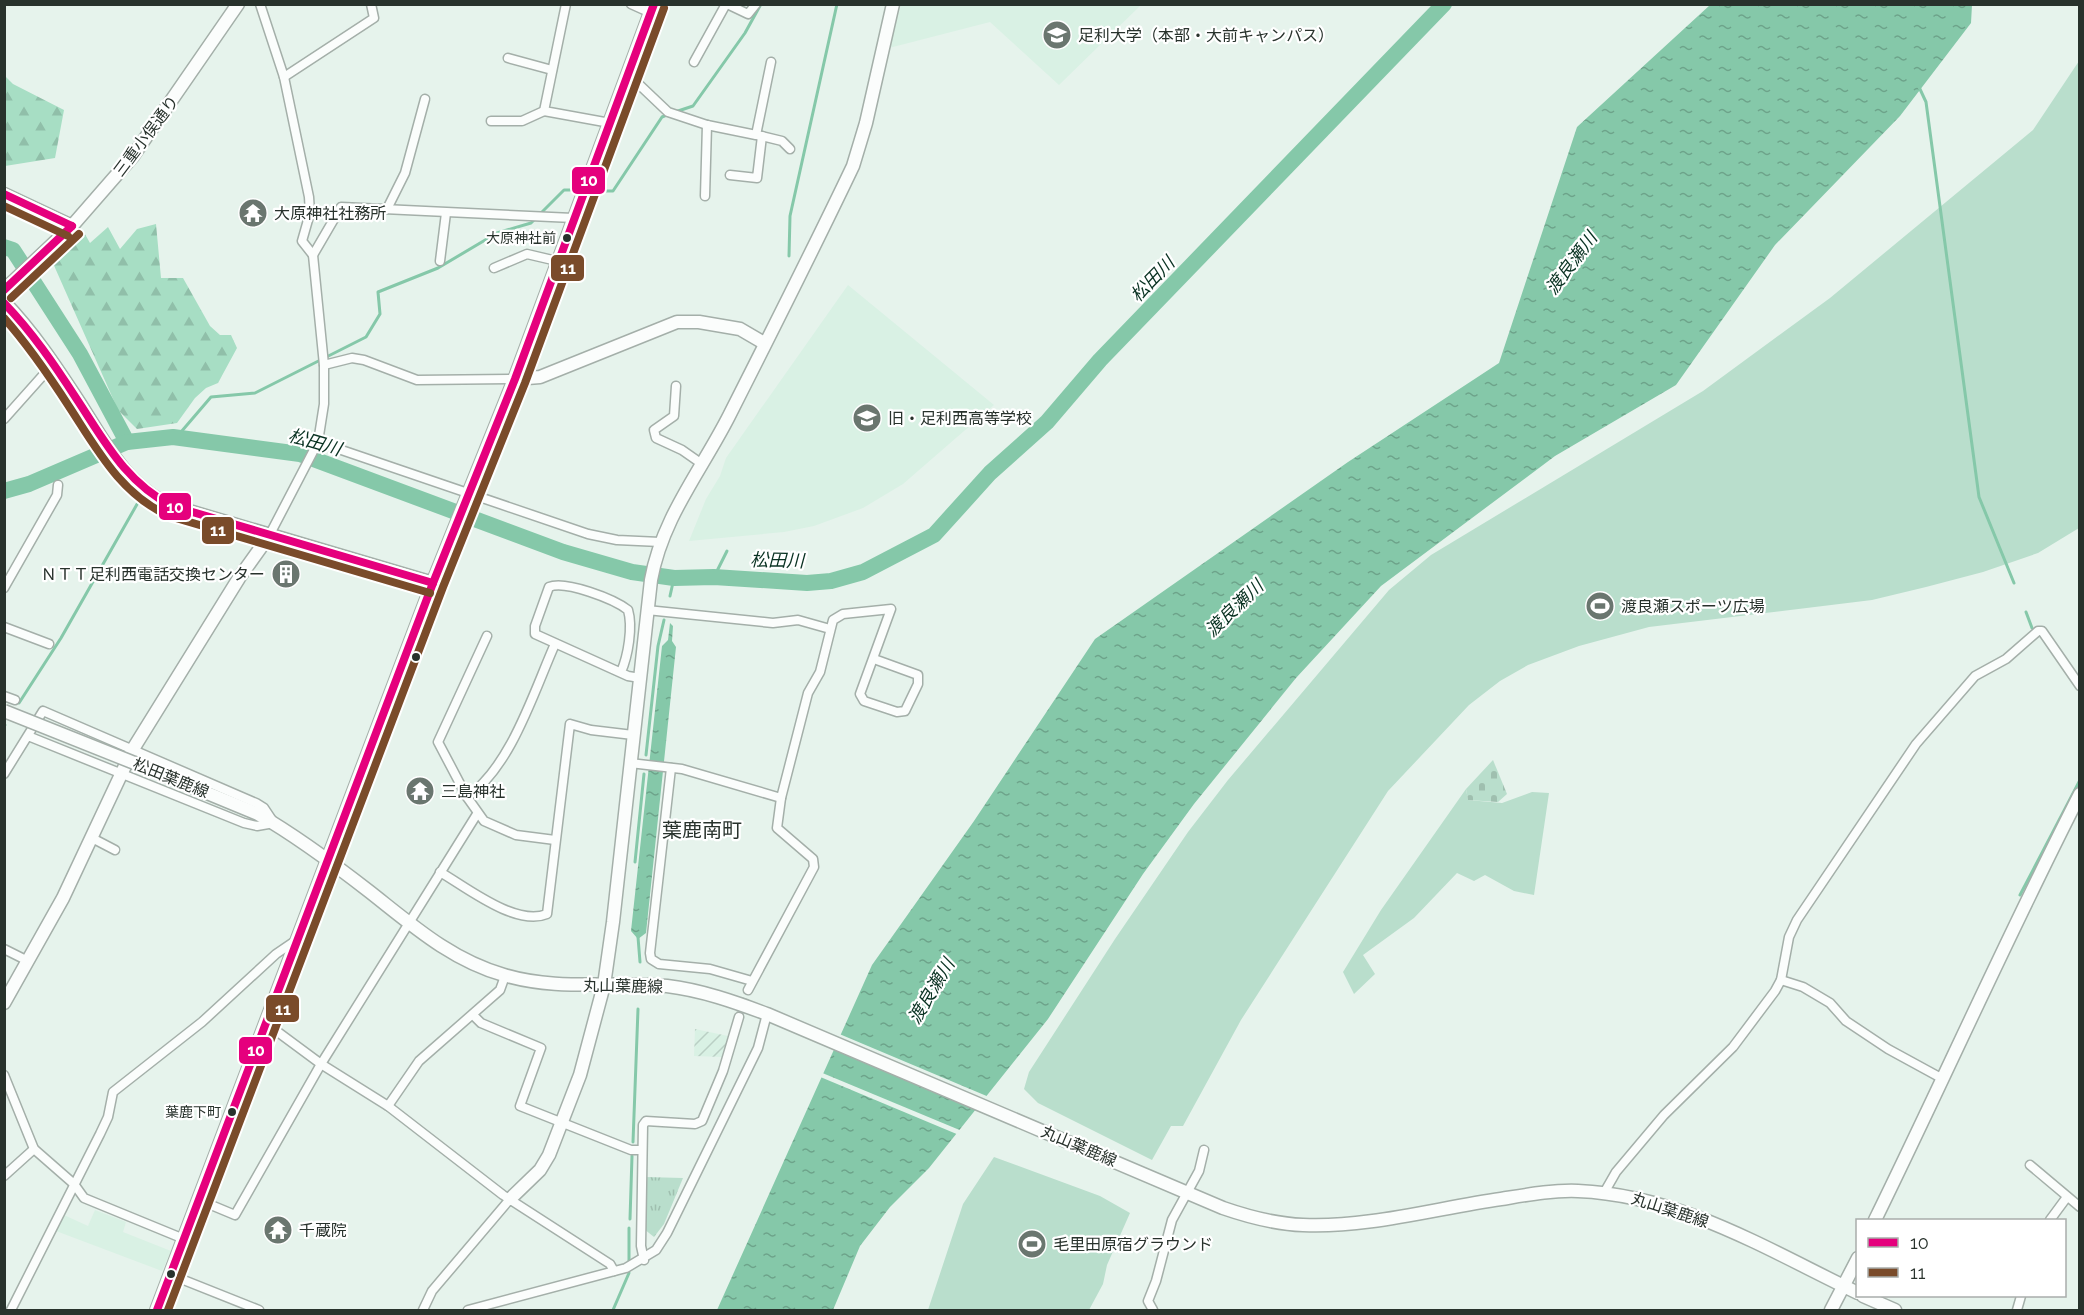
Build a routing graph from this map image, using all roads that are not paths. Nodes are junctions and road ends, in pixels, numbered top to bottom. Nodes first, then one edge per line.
1 (238, 4) edge
2 (261, 4) edge
3 (371, 4) edge
4 (566, 4) edge
5 (631, 4) edge
6 (727, 4) edge
7 (756, 4) edge
8 (893, 4) edge
9 (653, 9) edge
10 (508, 58) dead end
11 (694, 62) dead end
12 (771, 62) dead end
13 (552, 70) junction
14 (628, 74) junction
15 (284, 77) junction
16 (425, 99) dead end
17 (544, 111) junction
18 (491, 121) dead end
19 (610, 123) junction
20 (707, 125) junction
21 (759, 136) junction
22 (790, 149) dead end
23 (730, 175) dead end
24 (4, 194) edge
25 (705, 196) dead end
26 (387, 208) junction
27 (446, 213) junction
28 (573, 218) junction
29 (72, 226) junction
30 (313, 255) junction
31 (440, 261) dead end
32 (557, 261) junction
33 (494, 268) dead end
34 (7, 288) edge
35 (4, 302) edge
36 (764, 343) junction
37 (54, 363) junction
38 (324, 365) junction
39 (515, 380) junction
40 (676, 386) dead end
41 (4, 419) edge
42 (317, 444) junction
43 (702, 464) junction
44 (58, 485) dead end
45 (467, 497) junction
46 (269, 536) junction
47 (659, 544) junction
48 (433, 583) junction
49 (4, 588) edge
50 (647, 610) junction
51 (4, 627) edge
52 (830, 629) junction
53 (487, 636) dead end
54 (49, 644) dead end
55 (555, 644) junction
56 (874, 659) junction
57 (621, 672) junction
58 (640, 678) junction
59 (2079, 686) edge
60 (4, 696) edge
61 (15, 700) dead end
62 (4, 711) edge
63 (633, 735) junction
64 (28, 736) junction
65 (133, 749) junction
66 (630, 763) junction
67 (668, 768) junction
68 (122, 772) junction
69 (4, 774) edge
70 (467, 797) junction
71 (781, 798) junction
72 (2078, 802) edge
73 (477, 814) junction
74 (274, 823) junction
75 (92, 838) junction
76 (555, 840) junction
77 (115, 850) dead end
78 (329, 860) junction
79 (440, 872) junction
80 (408, 923) junction
81 (298, 939) junction
82 (4, 949) edge
83 (28, 961) junction
84 (505, 976) junction
85 (752, 981) junction
86 (1781, 981) junction
87 (604, 985) junction
88 (748, 990) tunnel mouth
89 (4, 1003) edge
90 (472, 1015) junction
91 (739, 1017) tunnel mouth
92 (773, 1017) junction
93 (267, 1024) junction
94 (321, 1064) junction
95 (4, 1075) edge
96 (1943, 1079) junction
97 (388, 1106) junction
98 (562, 1121) junction
99 (34, 1149) junction
100 (641, 1149) junction
101 (1204, 1150) dead end
102 (2030, 1165) dead end
103 (4, 1176) edge
104 (74, 1184) junction
105 (1189, 1193) junction
106 (1604, 1193) junction
107 (2067, 1197) junction
108 (510, 1199) junction
109 (199, 1200) junction
110 (2079, 1206) edge
111 (1876, 1219) edge
112 (2051, 1219) edge
113 (184, 1239) junction
114 (644, 1260) junction
115 (1856, 1260) edge
116 (614, 1271) junction
117 (171, 1275) junction
118 (1844, 1286) junction
119 (1856, 1292) edge
120 (1865, 1297) edge
121 (10, 1311) edge
122 (157, 1311) edge
123 (259, 1311) edge
124 (423, 1311) edge
125 (468, 1311) edge
126 (1153, 1311) edge
127 (1831, 1311) edge
128 (1895, 1311) edge

1 - 29 street, 三重小俣通り
2 - 15 street
3 - 15 street
4 - 13 street
5 - 9 street
6 - 7 street
6 - 11 street
8 - 36 street
9 - 14 main road
10 - 13 street
12 - 21 street
13 - 17 street
14 - 19 main road
14 - 20 street
15 - 30 street
16 - 26 street
17 - 18 street
17 - 19 street
19 - 28 main road
20 - 21 street
20 - 25 street
21 - 22 street
21 - 23 street
24 - 29 street
26 - 27 street
26 - 30 street
27 - 28 street
27 - 31 street
28 - 32 main road
29 - 34 street, 三重小俣通り
30 - 38 street
32 - 33 street
32 - 39 main road
35 - 37 street
36 - 39 street
36 - 43 street
37 - 41 street
37 - 46 street
38 - 39 street
38 - 42 street
39 - 45 main road
40 - 43 street
42 - 45 street
42 - 46 street
43 - 47 street
44 - 49 street
45 - 47 street
45 - 48 main road
46 - 48 street
46 - 65 street
47 - 50 street
48 - 78 main road
50 - 52 street
50 - 58 street
51 - 54 street
52 - 56 street
52 - 71 street
53 - 70 street
55 - 57 street
55 - 57 street
55 - 70 street
56 - 56 street
57 - 58 street
58 - 63 street
59 - 86 street
60 - 61 street
62 - 74 street, 松田葉鹿線, bridge
63 - 66 street
63 - 76 street
64 - 65 street
64 - 68 street
64 - 69 street
65 - 68 street
65 - 74 street
66 - 67 street
66 - 87 street
67 - 71 street
67 - 85 street
68 - 74 street
68 - 75 street
70 - 73 street
71 - 85 street
72 - 96 street
73 - 76 street
73 - 79 street
74 - 78 street, 松田葉鹿線
75 - 77 street
75 - 83 street
76 - 79 street
78 - 80 street, 丸山葉鹿線
78 - 81 main road
79 - 80 street
80 - 84 street, 丸山葉鹿線
80 - 94 street
81 - 93 main road
81 - 104 street
82 - 83 street
83 - 89 street
84 - 87 street, 丸山葉鹿線
84 - 90 street
85 - 88 street
86 - 96 street
86 - 106 street
87 - 92 street, 丸山葉鹿線
87 - 98 street
90 - 97 street
90 - 98 street
91 - 100 street
92 - 105 street, 丸山葉鹿線
92 - 114 street
93 - 94 street
93 - 109 main road
94 - 97 street
94 - 109 street
95 - 99 street
96 - 111 street
97 - 108 street
98 - 100 street
98 - 108 street
99 - 103 street
99 - 104 street
100 - 114 street
101 - 105 street
102 - 107 street
104 - 113 street
104 - 121 street
105 - 106 street, 丸山葉鹿線
105 - 126 street
106 - 118 street, 丸山葉鹿線
107 - 110 street
107 - 112 street
108 - 116 street
108 - 124 street
109 - 113 main road
113 - 117 main road
114 - 116 street
115 - 118 street
116 - 125 street
117 - 122 main road
117 - 123 street
118 - 119 street, 丸山葉鹿線
118 - 127 street
120 - 128 street

